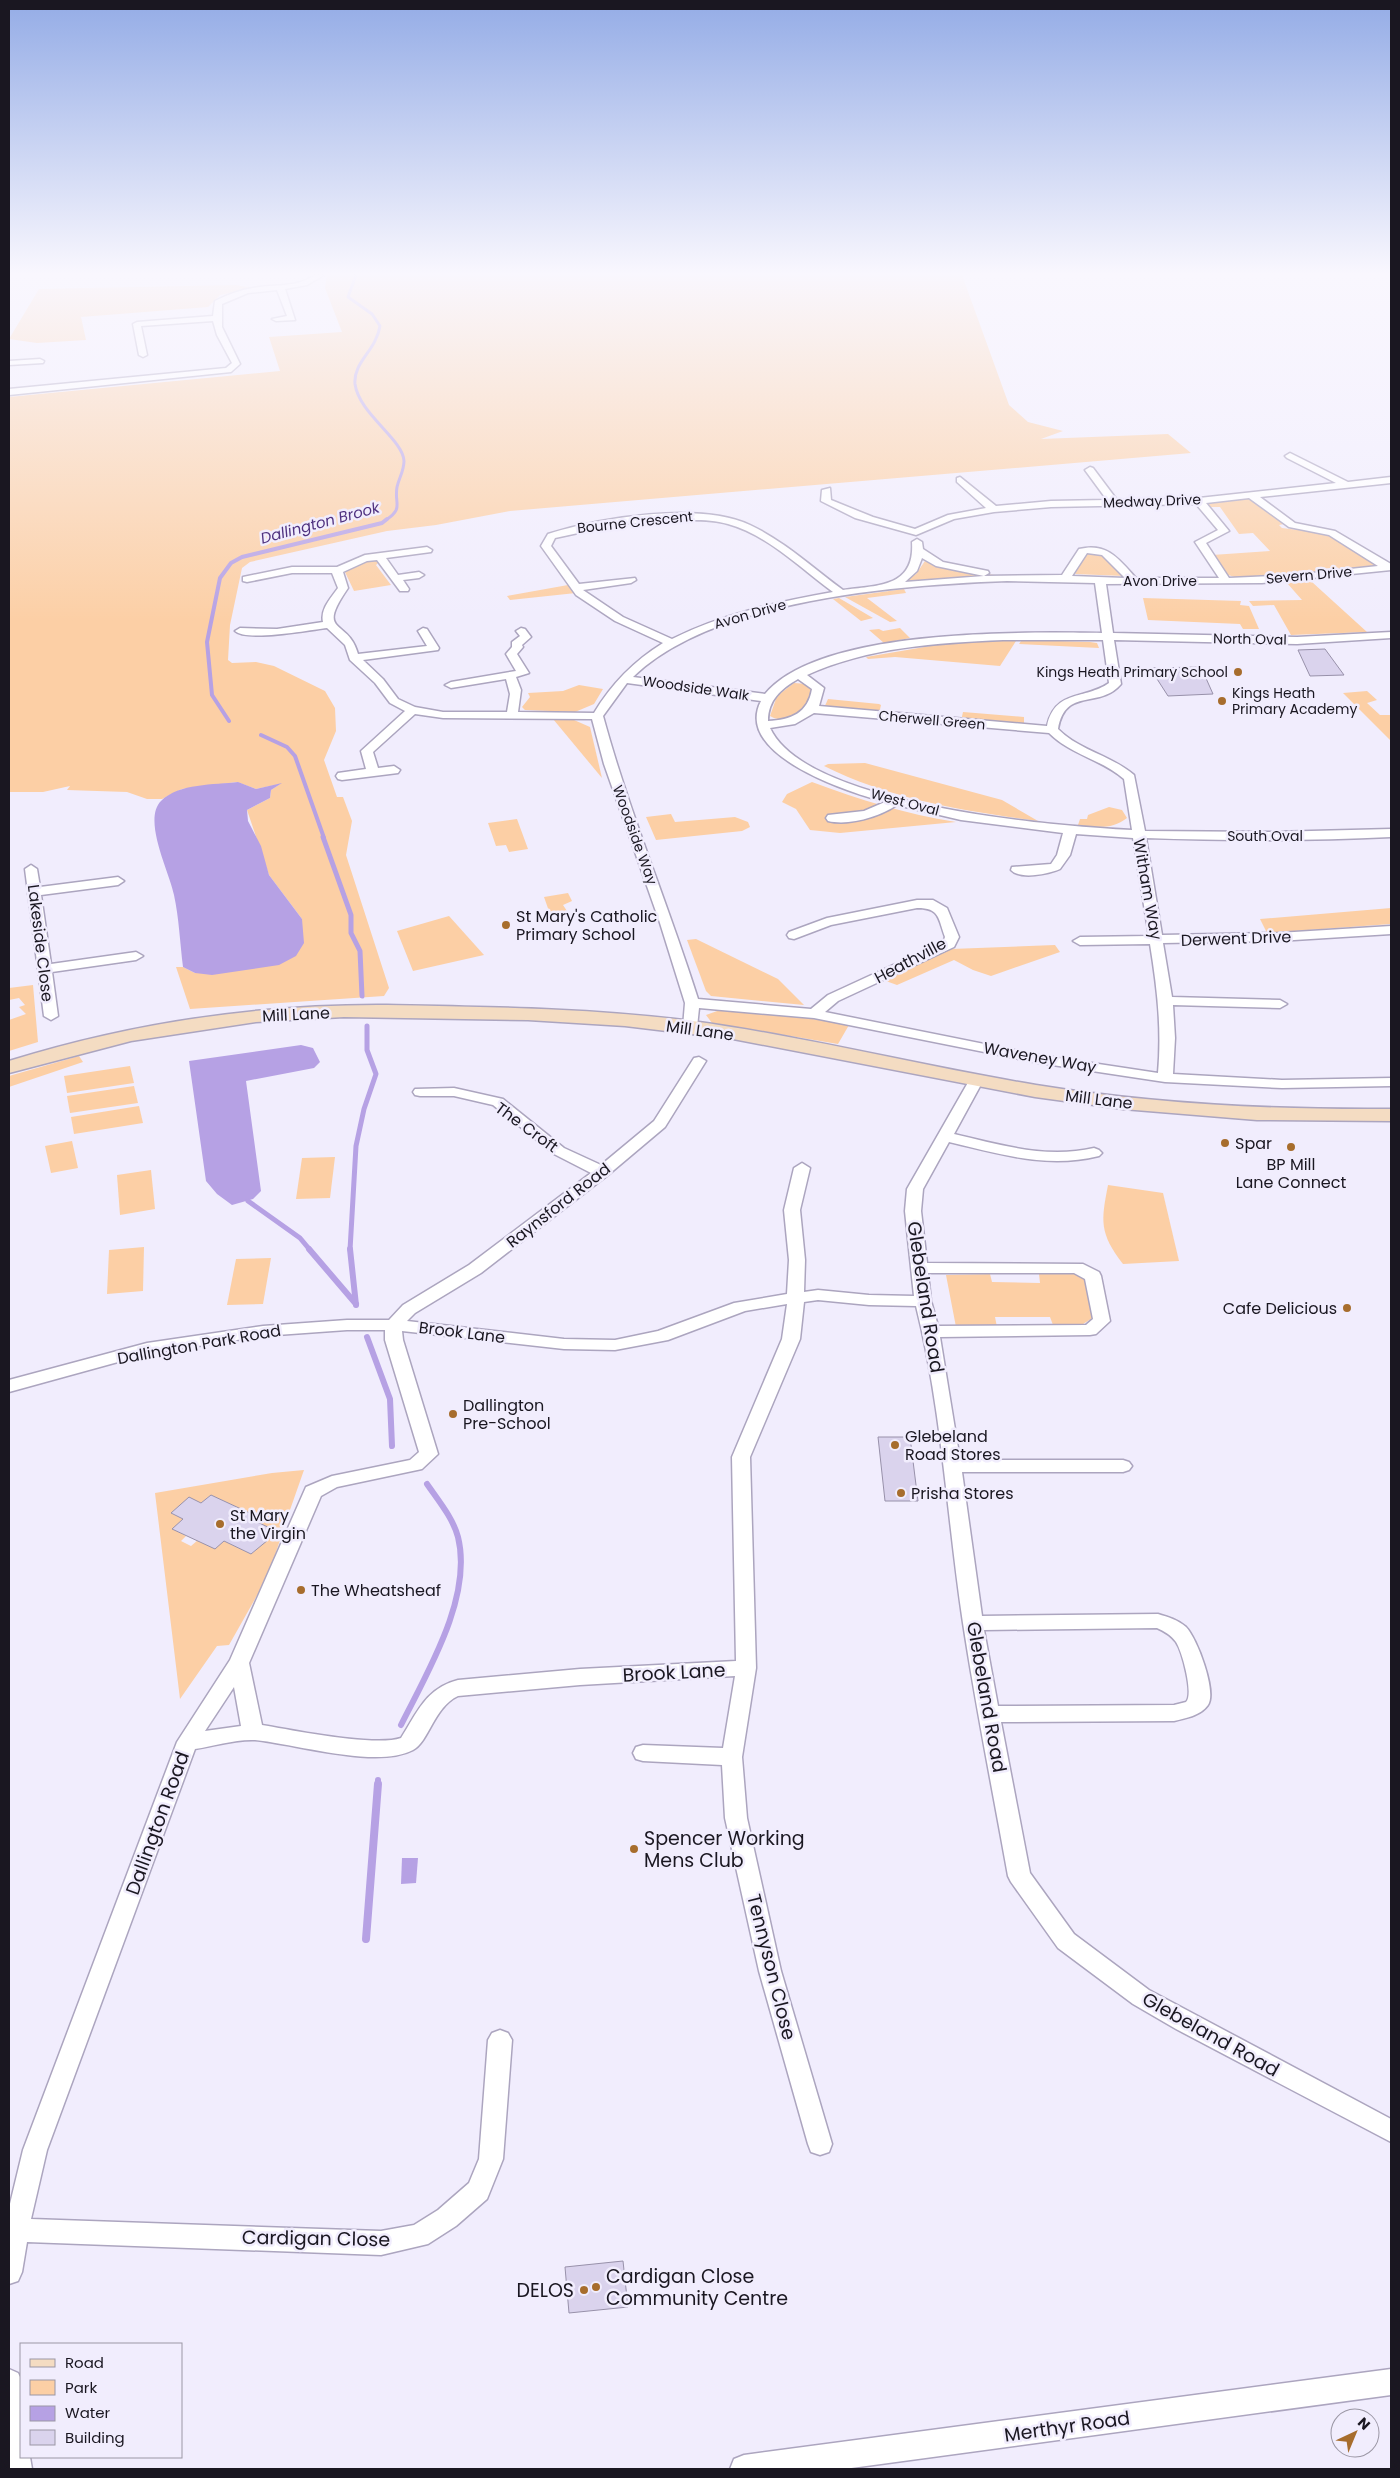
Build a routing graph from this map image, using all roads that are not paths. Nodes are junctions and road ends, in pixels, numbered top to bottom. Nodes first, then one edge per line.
1 (23, 391) edge
2 (9, 392) edge
3 (1290, 456) dead end
4 (1090, 470) dead end
5 (960, 480) dead end
6 (1391, 480) edge
7 (1345, 484) junction
8 (827, 490) dead end
9 (1252, 496) junction
10 (1198, 501) junction
11 (1114, 502) junction
12 (994, 509) junction
13 (916, 532) junction
14 (427, 550) dead end
15 (918, 551) junction
16 (379, 556) junction
17 (1390, 568) edge
18 (340, 570) junction
19 (419, 574) dead end
20 (395, 578) junction
21 (1034, 578) junction
22 (247, 579) dead end
23 (1065, 579) junction
24 (631, 580) dead end
25 (1100, 580) junction
26 (1133, 581) junction
27 (1226, 581) junction
28 (891, 587) junction
29 (575, 588) junction
30 (404, 589) dead end
31 (842, 594) junction
32 (329, 624) junction
33 (240, 631) dead end
34 (423, 631) dead end
35 (521, 631) dead end
36 (1391, 635) edge
37 (1109, 636) junction
38 (672, 643) junction
39 (354, 658) junction
40 (798, 674) junction
41 (515, 675) junction
42 (624, 679) junction
43 (451, 685) dead end
44 (768, 698) junction
45 (812, 709) junction
46 (412, 710) junction
47 (512, 714) junction
48 (597, 716) junction
49 (762, 725) junction
50 (1052, 730) junction
51 (394, 770) dead end
52 (373, 772) junction
53 (342, 776) dead end
54 (894, 802) junction
55 (832, 818) dead end
56 (1070, 831) junction
57 (1391, 833) edge
58 (1139, 835) junction
59 (32, 870) dead end
60 (1017, 870) dead end
61 (118, 881) dead end
62 (34, 892) junction
63 (1391, 930) edge
64 (794, 935) dead end
65 (1157, 940) junction
66 (1080, 941) dead end
67 (136, 956) dead end
68 (44, 969) junction
69 (1166, 1001) junction
70 (692, 1003) junction
71 (1280, 1004) dead end
72 (814, 1014) junction
73 (50, 1016) dead end
74 (690, 1027) junction
75 (699, 1061) dead end
76 (9, 1067) edge
77 (1165, 1078) junction
78 (977, 1079) junction
79 (1391, 1082) edge
80 (420, 1092) dead end
81 (1391, 1115) edge
82 (945, 1137) junction
83 (1089, 1159) dead end
84 (802, 1168) dead end
85 (602, 1172) junction
86 (920, 1268) junction
87 (795, 1299) junction
88 (924, 1301) junction
89 (393, 1325) junction
90 (931, 1332) junction
91 (9, 1386) edge
92 (952, 1466) junction
93 (1123, 1466) dead end
94 (973, 1623) junction
95 (240, 1663) junction
96 (746, 1668) junction
97 (990, 1714) junction
98 (253, 1732) junction
99 (188, 1742) junction
100 (643, 1753) dead end
101 (732, 1757) junction
102 (500, 2040) dead end
103 (1391, 2131) edge
104 (820, 2144) dead end
105 (16, 2230) junction
106 (9, 2272) edge
107 (9, 2382) edge
108 (1391, 2382) edge
109 (18, 2469) edge
110 (744, 2469) edge

1 - 2 street
3 - 7 street
4 - 11 street
5 - 12 street
6 - 7 street, Medway Drive
7 - 9 street, Medway Drive
8 - 13 street
9 - 10 street, Medway Drive
9 - 17 street
10 - 11 street, Medway Drive
10 - 27 street
11 - 12 street, Medway Drive
12 - 13 street, Medway Drive
13 - 15 street
14 - 16 street
15 - 21 street, Avon Drive
15 - 28 street, Avon Drive
16 - 18 street
16 - 20 street
17 - 27 street, Severn Drive
18 - 22 street
18 - 32 street
19 - 20 street
20 - 30 street
21 - 23 street, Avon Drive
21 - 28 street, Avon Drive
23 - 25 street, Avon Drive
23 - 26 street
24 - 29 street
25 - 26 street, Avon Drive
25 - 37 street
26 - 27 street, Avon Drive
28 - 31 street, Avon Drive
29 - 31 street, Bourne Crescent
29 - 38 street, Bourne Crescent
31 - 38 street, Avon Drive
32 - 33 street
32 - 39 street
34 - 39 street
35 - 41 street
36 - 37 street, North Oval
37 - 40 street
37 - 50 street
38 - 42 street, Avon Drive
39 - 46 street
40 - 44 street
40 - 45 street
41 - 43 street
41 - 47 street
42 - 44 street, Woodside Walk
42 - 48 street
44 - 49 street
45 - 49 street
45 - 50 street, Cherwell Green
46 - 47 street
46 - 52 street
47 - 48 street
48 - 70 street, Woodside Way
49 - 54 street, West Oval
50 - 58 street, Witham Way
51 - 52 street
52 - 53 street
54 - 55 street
54 - 56 street, West Oval
56 - 58 street, West Oval
56 - 60 street
57 - 58 street, South Oval
58 - 65 street, Witham Way
59 - 62 street, Lakeside Close
61 - 62 street
62 - 68 street, Lakeside Close
63 - 65 street, Derwent Drive
64 - 72 street, Heathville
65 - 66 street, Derwent Drive
65 - 69 street, Witham Way
67 - 68 street
68 - 73 street, Lakeside Close
69 - 71 street
69 - 77 street, Witham Way
70 - 72 street, Waveney Way
70 - 74 street, Woodside Way
72 - 77 street, Waveney Way
74 - 76 street, Mill Lane
74 - 78 street, Mill Lane
75 - 85 street, Raynsford Road
77 - 79 street, Waveney Way
78 - 81 street, Mill Lane
78 - 82 street, Glebeland Road
80 - 85 street, The Croft
82 - 83 street
82 - 86 street, Glebeland Road
84 - 87 street
85 - 89 street, Raynsford Road
86 - 88 street, Glebeland Road
86 - 90 street
87 - 88 street, Brook Lane
87 - 89 street, Brook Lane
87 - 96 street, Brook Lane
88 - 90 street, Glebeland Road
89 - 91 street, Dallington Park Road
89 - 95 street, Dallington Road
90 - 92 street, Glebeland Road
92 - 93 street
92 - 94 street, Glebeland Road
94 - 97 street, Glebeland Road
94 - 97 street
95 - 98 street
95 - 99 street, Dallington Road
96 - 98 street, Brook Lane
96 - 101 street, Tennyson Close
97 - 103 street, Glebeland Road
98 - 99 street, Brook Lane
99 - 105 street, Dallington Road
100 - 101 street
101 - 104 street, Tennyson Close
102 - 105 street, Cardigan Close
105 - 106 street, Dallington Road
107 - 109 street
108 - 110 street, Merthyr Road

